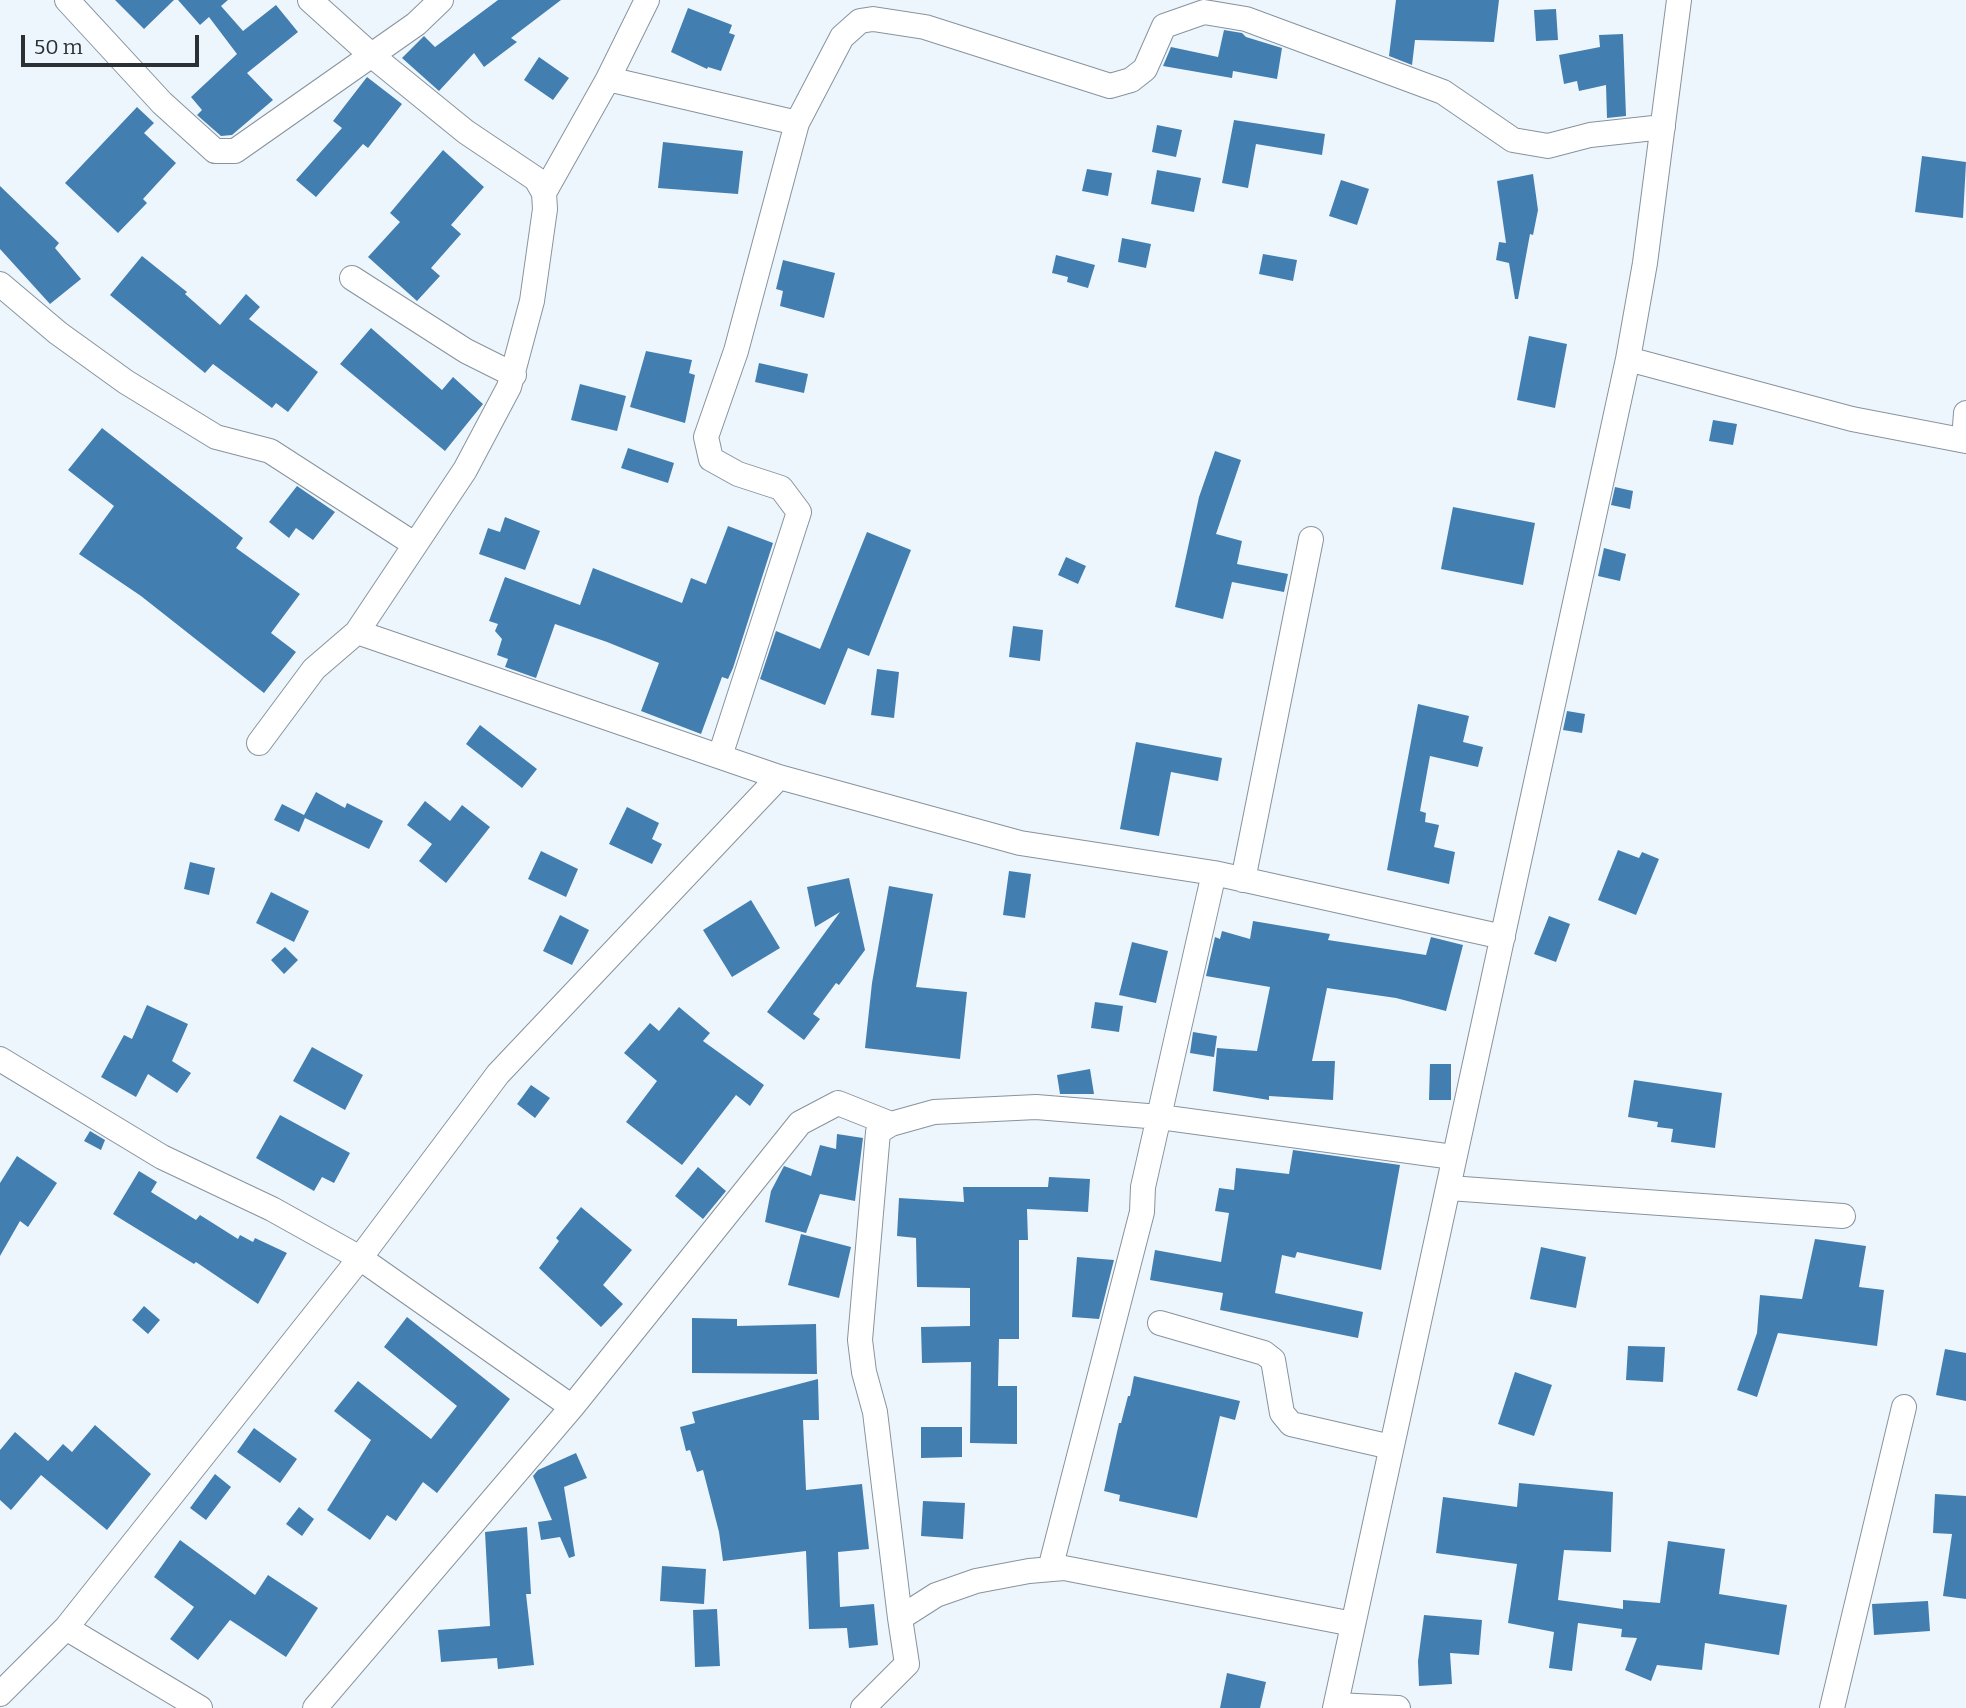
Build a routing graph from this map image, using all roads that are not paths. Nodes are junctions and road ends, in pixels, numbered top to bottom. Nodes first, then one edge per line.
1 (67, 0) edge
2 (310, 0) edge
3 (441, 0) edge
4 (647, 0) edge
5 (1679, 0) edge
6 (370, 54) junction
7 (608, 79) junction
8 (797, 123) junction
9 (1663, 127) junction
10 (544, 193) junction
11 (352, 278) dead end
12 (0, 284) edge
13 (1628, 359) junction
14 (514, 374) junction
15 (1966, 413) edge
16 (1965, 440) edge
17 (1311, 539) dead end
18 (414, 544) junction
19 (357, 632) junction
20 (259, 743) dead end
21 (720, 756) junction
22 (779, 777) junction
23 (1214, 873) junction
24 (1243, 880) junction
25 (1503, 937) junction
26 (0, 1059) edge
27 (1160, 1117) junction
28 (891, 1124) junction
29 (1453, 1157) junction
30 (1449, 1188) junction
31 (1843, 1216) dead end
32 (360, 1258) junction
33 (1160, 1323) dead end
34 (572, 1407) junction
35 (1904, 1407) dead end
36 (1391, 1447) junction
37 (1050, 1569) junction
38 (900, 1618) junction
39 (1353, 1624) junction
40 (66, 1628) junction
41 (0, 1693) edge
42 (1336, 1706) edge
43 (200, 1708) edge
44 (315, 1708) edge
45 (863, 1708) edge
46 (1398, 1708) edge
47 (1832, 1708) edge

1 - 6 street
2 - 6 street
3 - 6 street
4 - 7 street
5 - 9 street
6 - 10 street
7 - 8 street
7 - 10 street
8 - 9 street
8 - 21 street
9 - 13 street
10 - 14 street
11 - 14 street
12 - 18 street
13 - 16 street
13 - 25 street
14 - 18 street
15 - 16 street
17 - 24 street
18 - 19 street
19 - 20 street
19 - 21 street
21 - 22 street
22 - 23 street
22 - 32 street
23 - 24 street
23 - 27 street
24 - 25 street
25 - 29 street
26 - 32 street
27 - 28 street
27 - 29 street
27 - 37 street
28 - 34 street
28 - 38 street
29 - 30 street
30 - 31 street
30 - 36 street
32 - 34 street
32 - 40 street
33 - 36 street
34 - 44 street
35 - 47 street
36 - 39 street
37 - 38 street
37 - 39 street
38 - 45 street
39 - 42 street
40 - 41 street
40 - 43 street
42 - 46 street

